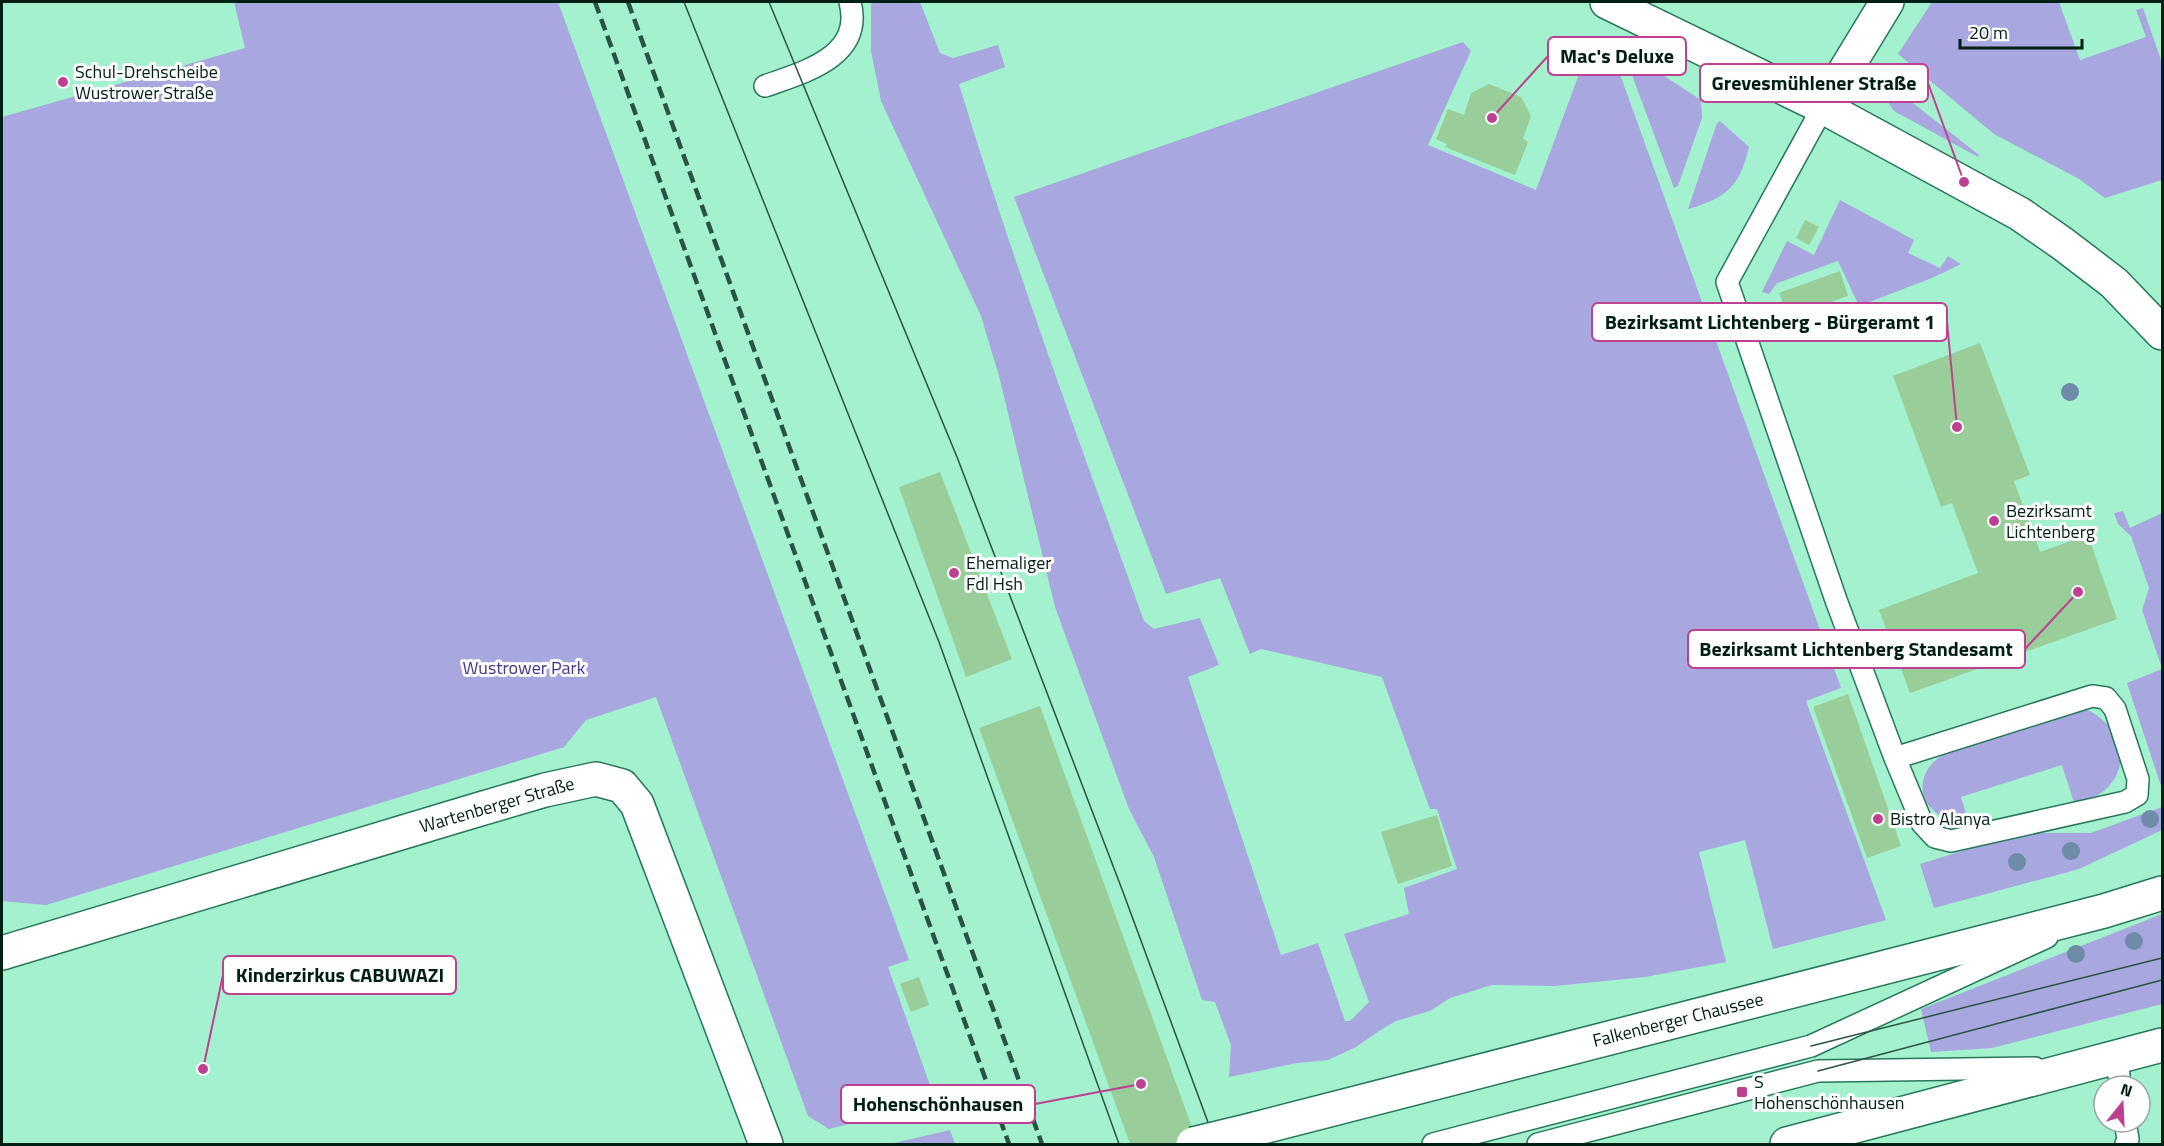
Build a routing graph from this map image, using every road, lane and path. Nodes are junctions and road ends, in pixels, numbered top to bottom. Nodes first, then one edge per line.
1 (850, 2) edge
2 (1607, 2) edge
3 (1887, 2) edge
4 (765, 86) dead end
5 (1823, 107) junction
6 (2163, 333) edge
7 (1895, 758) junction
8 (2163, 892) edge
9 (2104, 911) junction
10 (2, 953) edge
11 (2163, 1045) edge
12 (2080, 1067) junction
13 (2118, 1072) edge
14 (766, 1144) edge
15 (1193, 1144) edge
16 (1433, 1144) edge
17 (1538, 1144) edge
18 (1787, 1144) edge

1 - 4 lane
2 - 5 street
3 - 5 street
5 - 6 street
5 - 7 lane
7 - 7 lane
8 - 9 street, Falkenberger Chaussee
9 - 15 street, Falkenberger Chaussee, bridge
9 - 16 lane
10 - 14 street, Wartenberger Straße
11 - 13 street
12 - 13 street
12 - 17 lane
12 - 18 street

